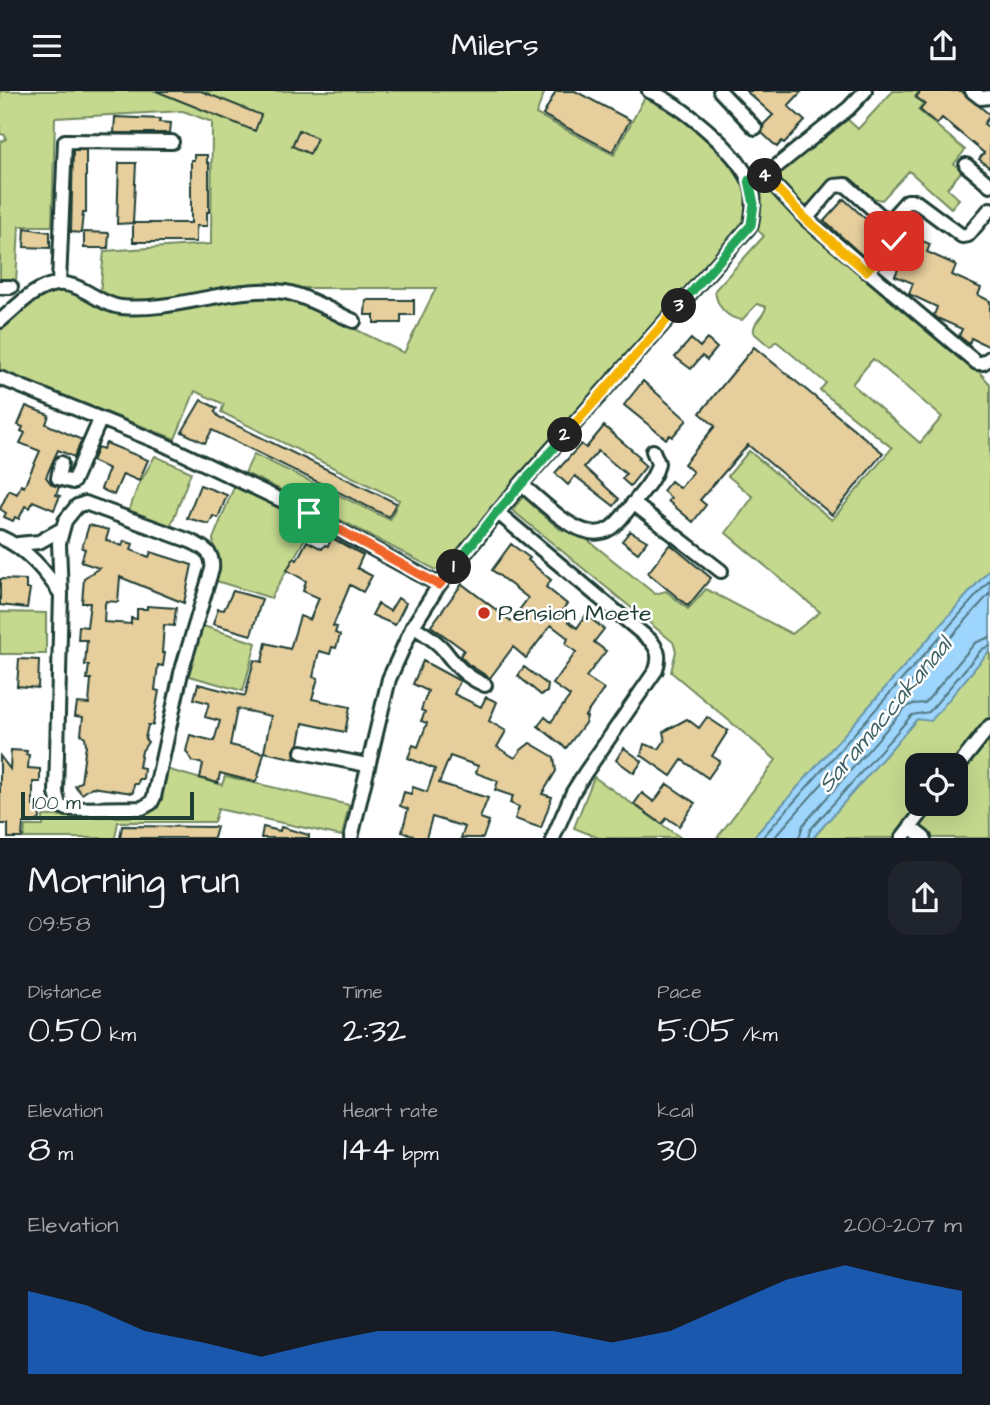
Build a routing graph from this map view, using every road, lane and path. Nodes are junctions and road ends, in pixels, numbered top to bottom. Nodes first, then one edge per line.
1 (649, 91) edge
2 (720, 91) edge
3 (865, 91) edge
4 (972, 91) edge
5 (673, 96) edge
6 (990, 97) edge
7 (755, 128) dead end
8 (172, 142) dead end
9 (966, 165) dead end
10 (764, 174) junction
11 (749, 180) junction
12 (990, 185) edge
13 (990, 209) edge
14 (806, 219) junction
15 (888, 222) junction
16 (866, 271) junction
17 (59, 283) junction
18 (0, 321) edge
19 (354, 321) dead end
20 (990, 358) edge
21 (0, 378) edge
22 (100, 420) junction
23 (653, 450) dead end
24 (61, 463) dead end
25 (521, 484) junction
26 (633, 503) junction
27 (497, 512) junction
28 (62, 529) junction
29 (0, 537) edge
30 (18, 544) junction
31 (721, 571) dead end
32 (439, 585) junction
33 (61, 594) junction
34 (413, 626) junction
35 (485, 685) dead end
36 (989, 729) edge
37 (302, 751) dead end
38 (968, 754) edge
39 (367, 765) junction
40 (919, 816) edge
41 (910, 827) junction
42 (351, 838) edge
43 (553, 838) edge
44 (902, 838) edge
45 (924, 838) edge

1 - 5 street
2 - 7 street
3 - 10 street
4 - 6 street
5 - 11 street
8 - 17 street
9 - 12 street
10 - 11 street
10 - 14 street
11 - 25 street
13 - 15 street
14 - 15 street
14 - 16 street
15 - 16 street
16 - 20 street
17 - 18 street
17 - 19 street
21 - 22 street
22 - 24 street
22 - 32 street
23 - 26 street
25 - 26 street
25 - 27 street
26 - 31 street
27 - 32 street
27 - 43 street
28 - 30 street
28 - 33 street
28 - 33 street
29 - 30 street
30 - 33 street
32 - 34 street
34 - 35 street
34 - 39 street
36 - 38 street
37 - 39 street
39 - 42 street
40 - 41 street
41 - 44 street
41 - 45 street

